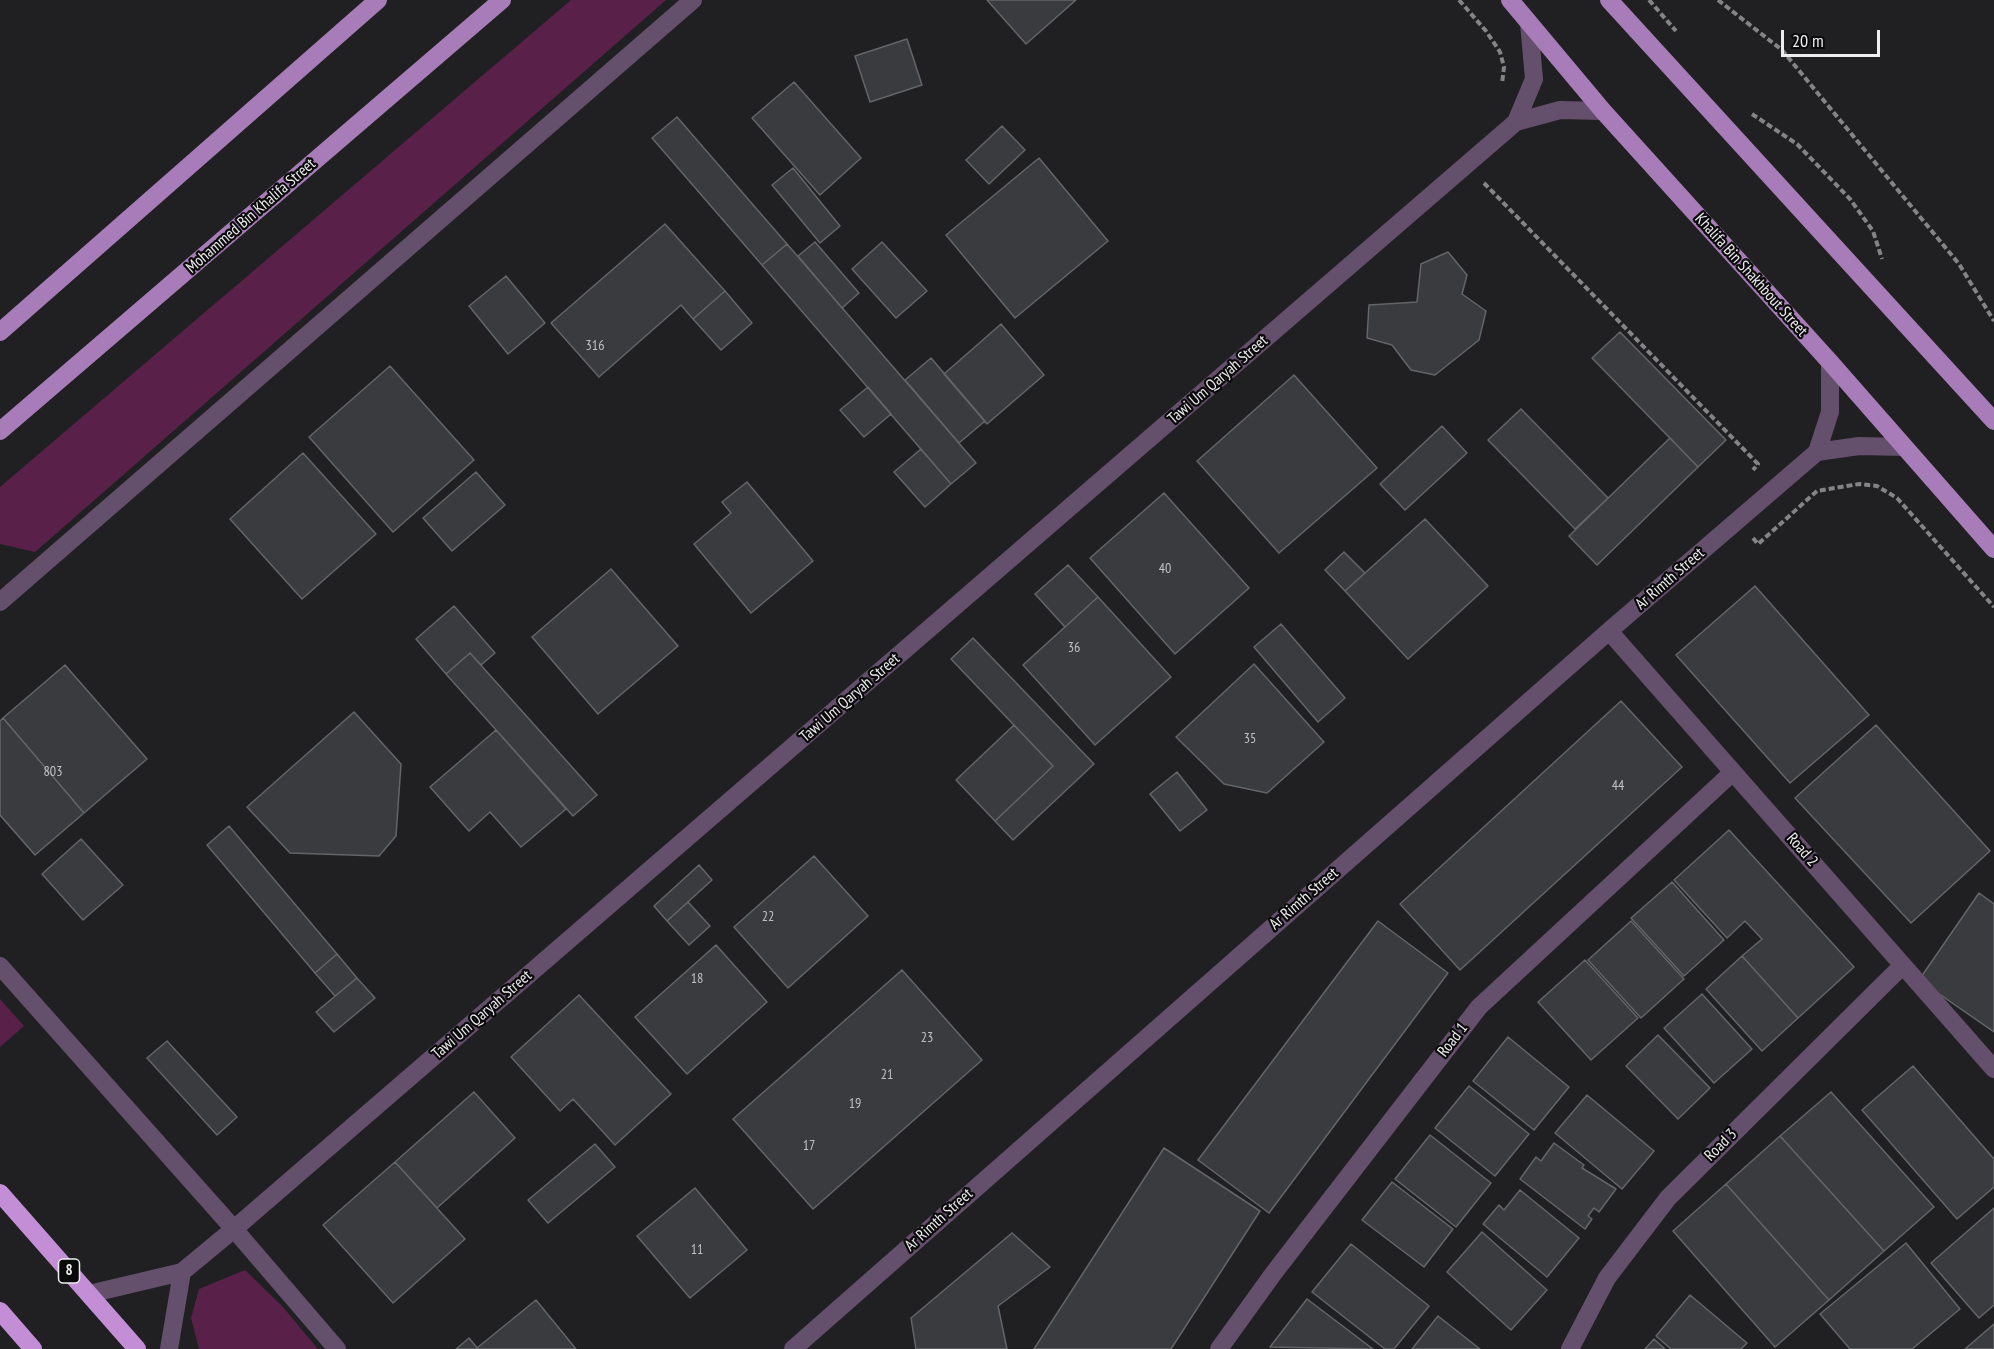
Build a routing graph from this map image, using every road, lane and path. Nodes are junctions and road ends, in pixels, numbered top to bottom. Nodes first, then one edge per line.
1 (378, 0) edge
2 (502, 0) edge
3 (693, 0) edge
4 (1460, 0) edge
5 (1510, 0) edge
6 (1609, 0) edge
7 (1649, 0) edge
8 (1718, 0) edge
9 (1529, 23) junction
10 (1678, 33) dead end
11 (1502, 92) dead end
12 (1747, 110) dead end
13 (1603, 111) junction
14 (1516, 122) junction
15 (1467, 165) junction
16 (1885, 266) dead end
17 (1994, 321) edge
18 (0, 332) edge
19 (1830, 362) junction
20 (1994, 421) edge
21 (0, 431) edge
22 (1904, 447) junction
23 (1817, 452) junction
24 (1751, 471) dead end
25 (1738, 520) junction
26 (1994, 549) edge
27 (3, 594) edge
28 (1994, 607) edge
29 (1610, 631) junction
30 (1733, 772) junction
31 (1903, 965) junction
32 (0, 966) edge
33 (1994, 1069) edge
34 (0, 1193) edge
35 (234, 1229) junction
36 (182, 1272) junction
37 (89, 1294) junction
38 (0, 1311) edge
39 (799, 1347) edge
40 (33, 1349) edge
41 (137, 1349) edge
42 (169, 1349) edge
43 (337, 1349) edge
44 (1219, 1349) edge
45 (1570, 1349) edge

1 - 18 main road
2 - 21 main road, Mohammed Bin Khalifa Street
3 - 27 street
4 - 11 path
5 - 9 main road, Khalifa Bin Shakhbout Street
6 - 20 main road
7 - 10 path
8 - 17 path
9 - 13 main road, Khalifa Bin Shakhbout Street
9 - 14 street, Tawi Um Qaryah Street
12 - 16 path
13 - 14 street, Tawi Um Qaryah Street
13 - 19 main road, Khalifa Bin Shakhbout Street
14 - 15 street, Tawi Um Qaryah Street
15 - 24 path
15 - 35 street, Tawi Um Qaryah Street
19 - 22 main road, Khalifa Bin Shakhbout Street
19 - 23 street
22 - 23 street
22 - 26 main road, Khalifa Bin Shakhbout Street
23 - 25 street, Ar Rimth Street
25 - 28 path
25 - 29 street, Ar Rimth Street
29 - 30 street, Road 2
29 - 39 street, Ar Rimth Street
30 - 31 street, Road 2
30 - 44 street, Road 1
31 - 33 street, Road 2
31 - 45 street, Road 3
32 - 35 street
34 - 37 highway, 8
35 - 36 street, Tawi Um Qaryah Street
35 - 43 street
36 - 37 street, Tawi Um Qaryah Street
36 - 42 street
37 - 41 highway, 8
38 - 40 highway

